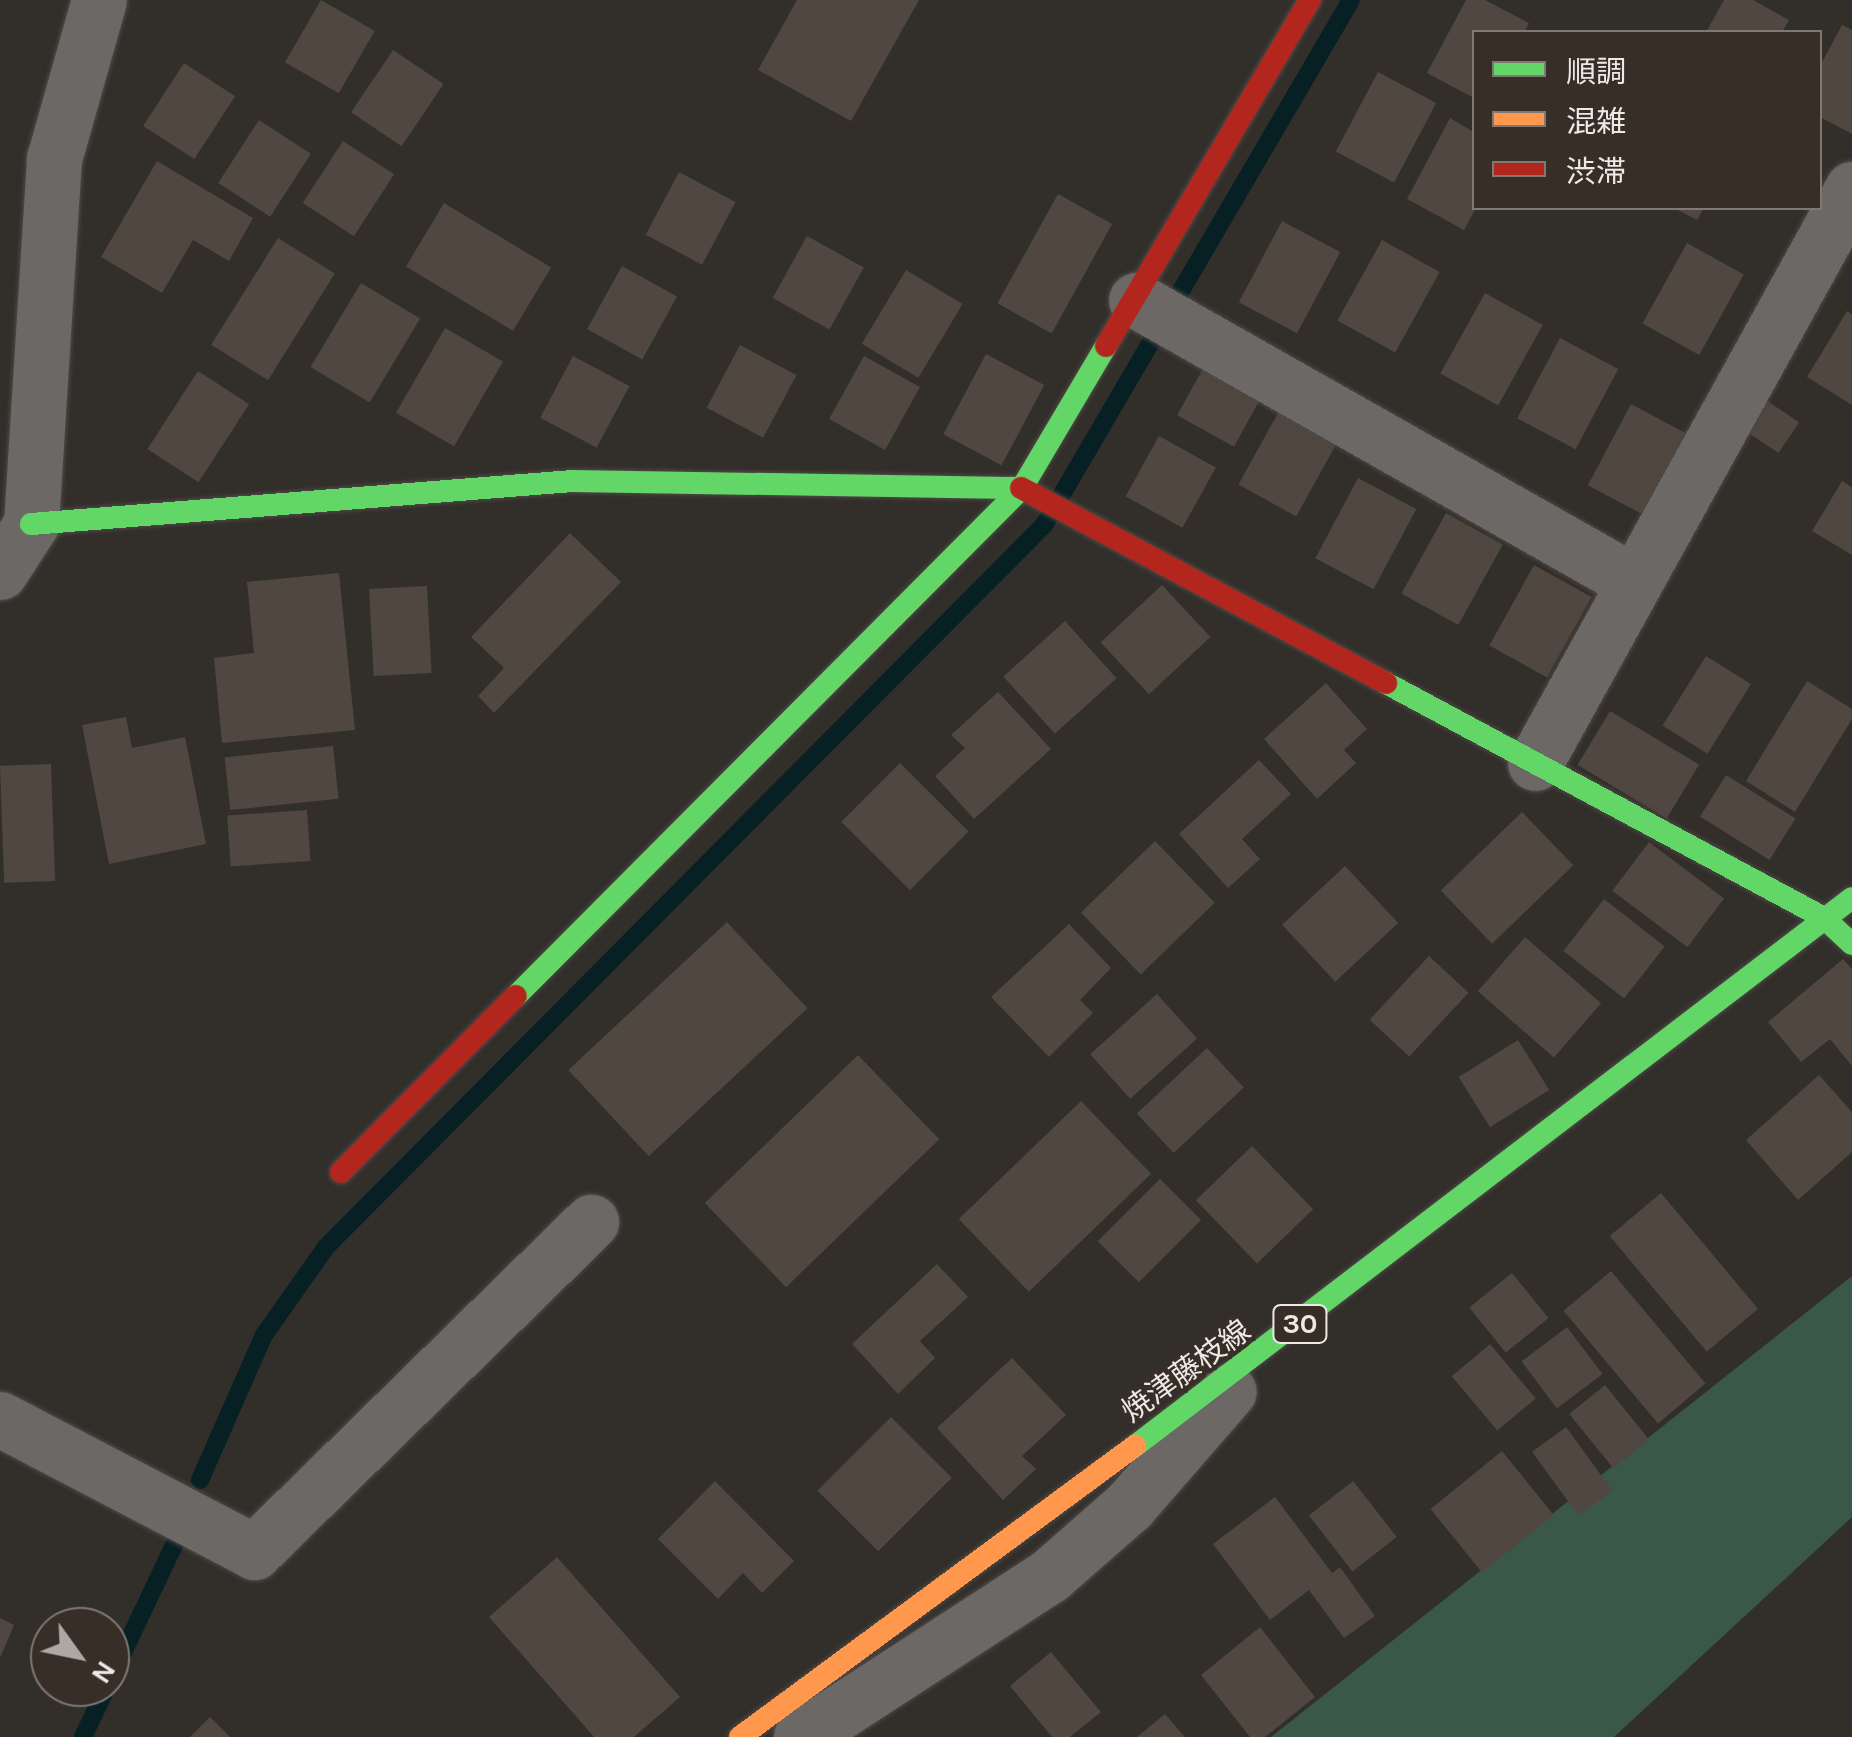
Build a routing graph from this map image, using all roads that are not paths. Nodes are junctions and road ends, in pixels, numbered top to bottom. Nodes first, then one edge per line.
1 (99, 0) edge
2 (1310, 0) edge
3 (1852, 189) edge
4 (1835, 255) edge
5 (1136, 300) junction
6 (1022, 488) junction
7 (31, 524) junction
8 (0, 572) edge
9 (1634, 582) junction
10 (1535, 763) junction
11 (1852, 898) edge
12 (1824, 918) junction
13 (1852, 944) edge
14 (341, 1172) dead end
15 (591, 1222) dead end
16 (1260, 1354) junction
17 (0, 1419) edge
18 (740, 1737) edge
19 (801, 1737) edge

1 - 7 street
2 - 5 street
3 - 4 street
4 - 9 street
5 - 6 street
5 - 9 street
6 - 7 street
6 - 10 street
6 - 14 street
7 - 8 street
9 - 10 street
10 - 12 street
11 - 12 street, 焼津藤枝線 / 30
12 - 13 street
12 - 16 street, 焼津藤枝線 / 30
15 - 17 street
16 - 18 street, 焼津藤枝線 / 30
16 - 19 street

